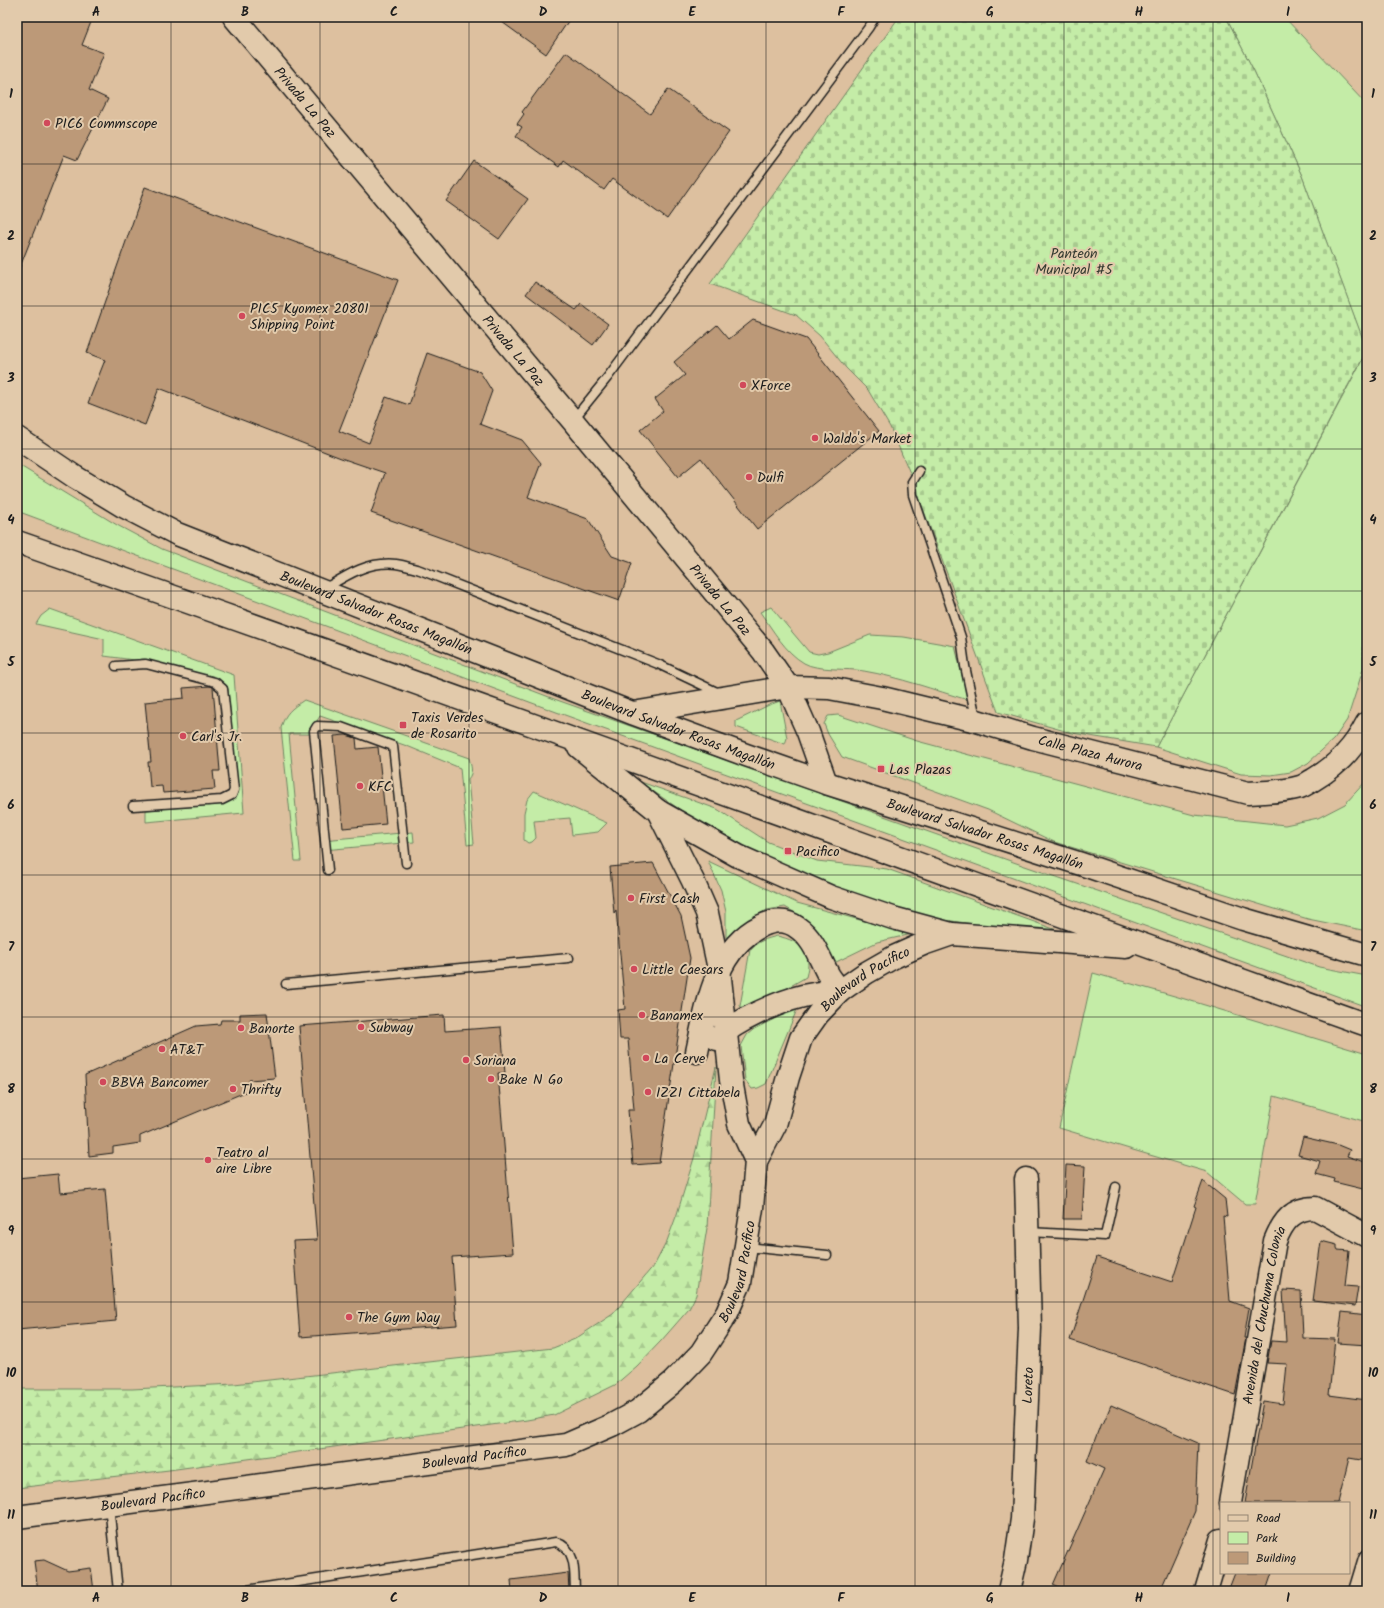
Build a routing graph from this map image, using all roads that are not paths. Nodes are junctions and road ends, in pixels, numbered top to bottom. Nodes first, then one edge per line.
1 (234, 17) edge
2 (875, 17) edge
3 (573, 421) junction
4 (17, 438) edge
5 (919, 471) dead end
6 (17, 542) edge
7 (320, 591) junction
8 (116, 666) dead end
9 (788, 687) junction
10 (729, 698) junction
11 (632, 713) junction
12 (977, 721) junction
13 (1367, 723) edge
14 (568, 738) junction
15 (826, 783) junction
16 (133, 806) dead end
17 (658, 811) junction
18 (406, 863) dead end
19 (328, 870) dead end
20 (952, 934) junction
21 (1153, 949) junction
22 (1367, 954) edge
23 (568, 958) dead end
24 (719, 969) junction
25 (286, 984) dead end
26 (840, 991) junction
27 (1367, 1026) edge
28 (726, 1030) junction
29 (756, 1161) junction
30 (1026, 1179) dead end
31 (1116, 1187) dead end
32 (1028, 1232) junction
33 (1367, 1236) edge
34 (746, 1247) junction
35 (828, 1255) dead end
36 (1230, 1502) edge
37 (109, 1504) junction
38 (17, 1518) edge
39 (1220, 1543) edge
40 (1367, 1558) edge
41 (118, 1591) edge
42 (240, 1591) edge
43 (575, 1591) edge
44 (1008, 1591) edge
45 (1206, 1591) edge
46 (1357, 1591) edge

1 - 3 main road, Privada La Paz
2 - 3 lane
3 - 9 main road, Privada La Paz
4 - 7 main road, Boulevard Salvador Rosas Magallón
5 - 12 lane
6 - 14 main road
7 - 10 lane
7 - 11 main road, Boulevard Salvador Rosas Magallón
8 - 16 lane
9 - 10 main road, Calle Plaza Aurora
9 - 12 main road, Calle Plaza Aurora
9 - 15 main road, Privada La Paz
10 - 11 main road, Calle Plaza Aurora
11 - 15 main road, Boulevard Salvador Rosas Magallón
12 - 13 main road, Calle Plaza Aurora
14 - 17 main road
14 - 21 main road
15 - 22 main road, Boulevard Salvador Rosas Magallón
17 - 20 main road
17 - 24 main road, Boulevard Pacífico
18 - 19 lane
20 - 21 main road
20 - 26 main road, Boulevard Pacífico
21 - 27 main road
23 - 25 lane
24 - 26 main road
24 - 28 main road, Boulevard Pacífico
24 - 28 main road
26 - 28 main road
26 - 29 main road, Boulevard Pacífico
28 - 29 main road, Boulevard Pacífico
29 - 34 main road, Boulevard Pacífico
30 - 32 main road, Loreto
31 - 32 lane
32 - 44 main road, Loreto
33 - 36 main road, Avenida del Chuchuma Colonia
34 - 35 lane
34 - 37 main road, Boulevard Pacífico
37 - 38 main road, Boulevard Pacífico
37 - 41 lane
39 - 45 main road
40 - 46 street
42 - 43 lane

